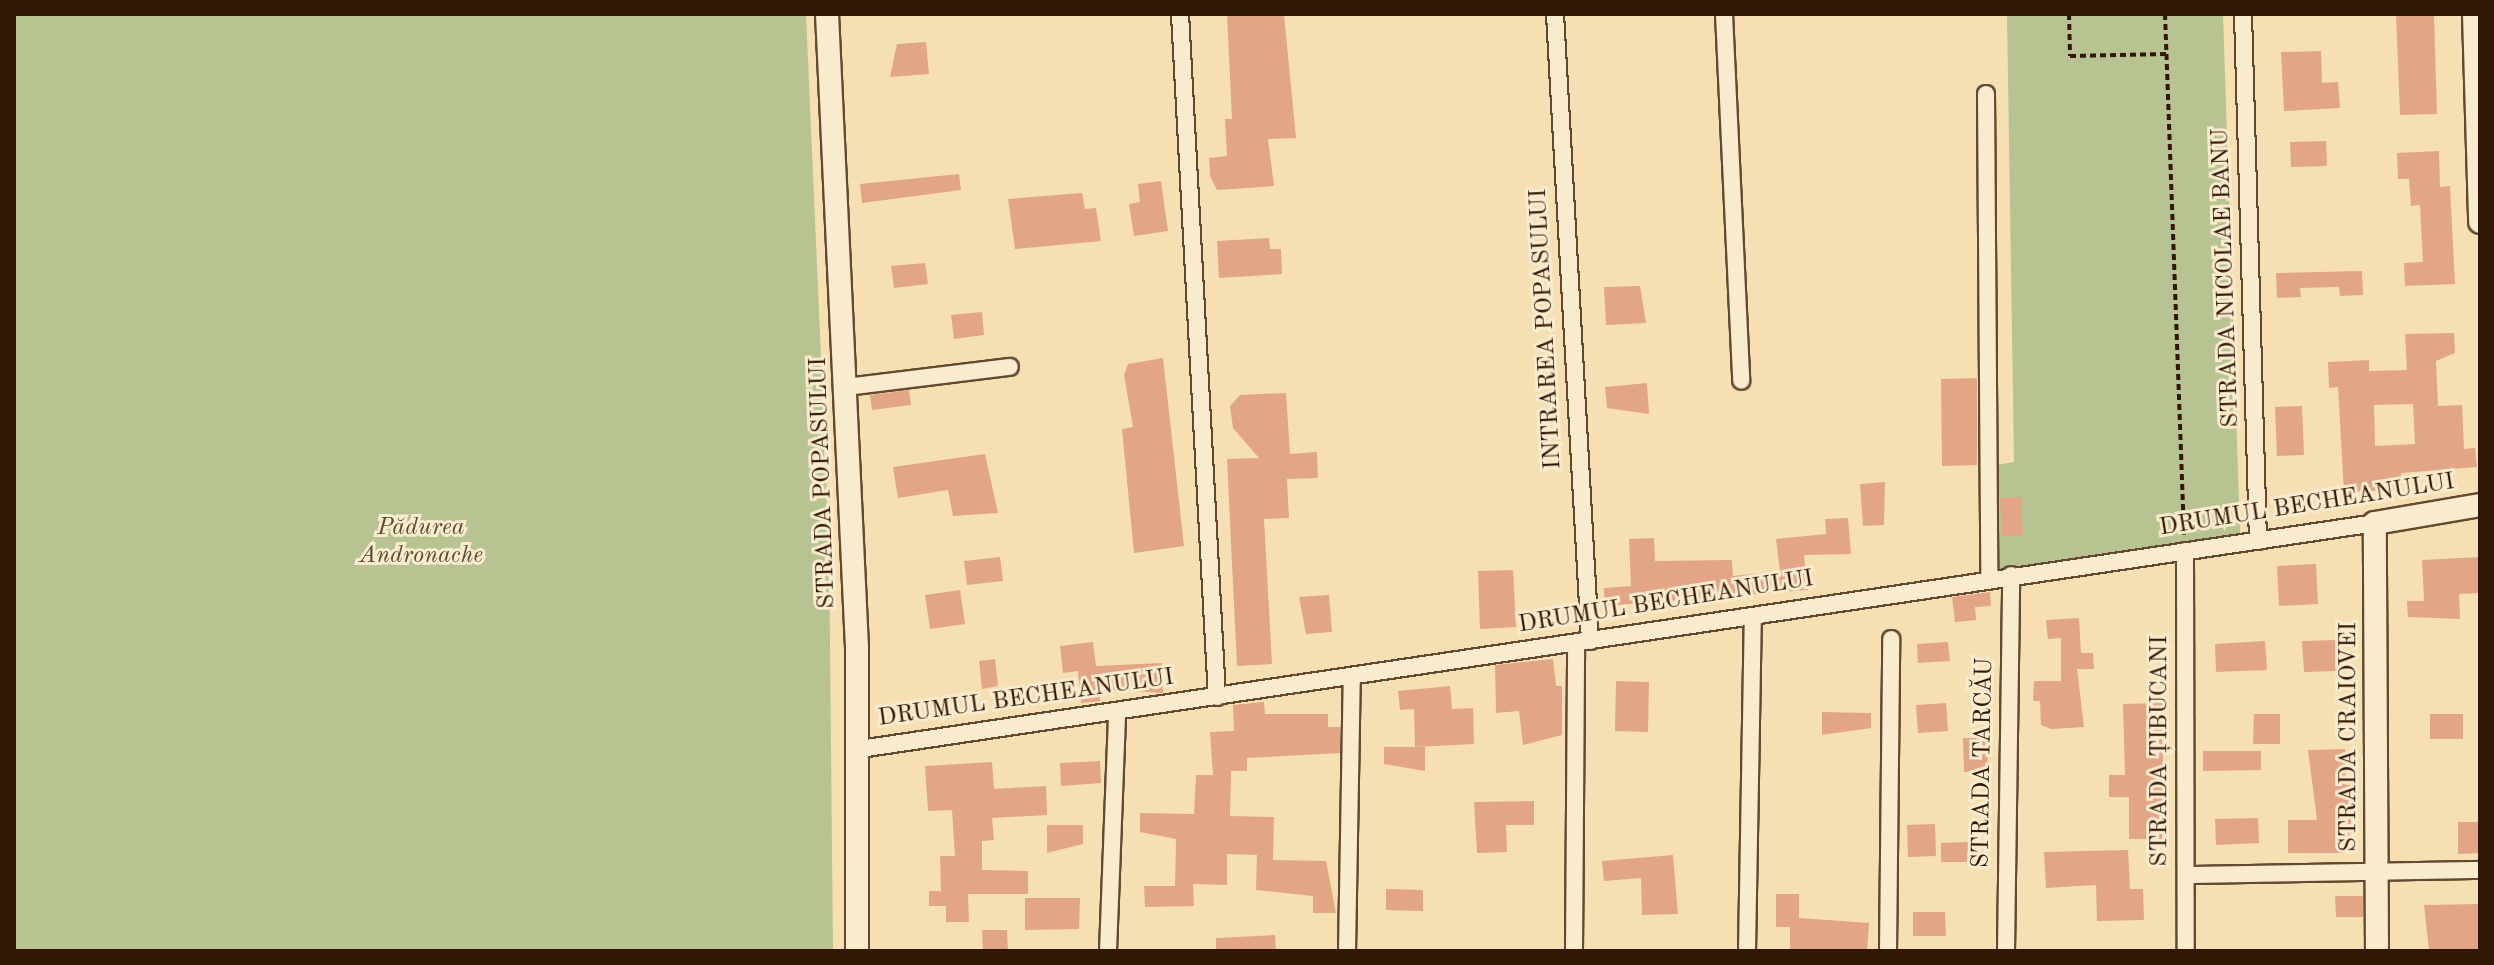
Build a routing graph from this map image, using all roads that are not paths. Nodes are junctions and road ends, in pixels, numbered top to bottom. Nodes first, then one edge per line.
1 (827, 14) edge
2 (1180, 14) edge
3 (1555, 14) edge
4 (1724, 14) edge
5 (2243, 14) edge
6 (2474, 14) edge
7 (1986, 94) dead end
8 (2480, 222) edge
9 (1010, 367) dead end
10 (1741, 381) dead end
11 (846, 387) junction
12 (2480, 505) edge
13 (2375, 523) junction
14 (2258, 541) junction
15 (2185, 551) junction
16 (2011, 575) junction
17 (1989, 578) junction
18 (1753, 616) junction
19 (1891, 639) dead end
20 (1583, 642) junction
21 (1352, 678) junction
22 (1217, 697) junction
23 (1117, 712) junction
24 (860, 749) junction
25 (2480, 870) edge
26 (2377, 871) junction
27 (2186, 875) junction
28 (857, 951) edge
29 (1108, 951) edge
30 (1347, 951) edge
31 (1574, 951) edge
32 (1747, 951) edge
33 (1888, 951) edge
34 (2006, 951) edge
35 (2186, 951) edge
36 (2377, 951) edge

1 - 11 street, STRADA POPASULUI
2 - 22 street
3 - 20 street, INTRAREA POPASULUI
4 - 10 street
5 - 14 street, STRADA NICOLAE BANU
6 - 8 street
7 - 17 street
9 - 11 street
11 - 24 street, STRADA POPASULUI
12 - 13 street, DRUMUL BECHEANULUI
13 - 14 street, DRUMUL BECHEANULUI
13 - 26 street, STRADA CRAIOVEI
14 - 15 street, DRUMUL BECHEANULUI
15 - 16 street, DRUMUL BECHEANULUI
15 - 27 street, STRADA ȚIBUCANI
16 - 17 street, DRUMUL BECHEANULUI
16 - 34 street, STRADA TARCĂU
17 - 18 street, DRUMUL BECHEANULUI
18 - 20 street, DRUMUL BECHEANULUI
18 - 32 street
19 - 33 street
20 - 21 street, DRUMUL BECHEANULUI
20 - 31 street, INTRAREA POPASULUI
21 - 22 street, DRUMUL BECHEANULUI
21 - 30 street
22 - 23 street, DRUMUL BECHEANULUI
23 - 24 street, DRUMUL BECHEANULUI
23 - 29 street
24 - 28 street, STRADA POPASULUI
25 - 26 street
26 - 27 street
26 - 36 street, STRADA CRAIOVEI
27 - 35 street, STRADA ȚIBUCANI

